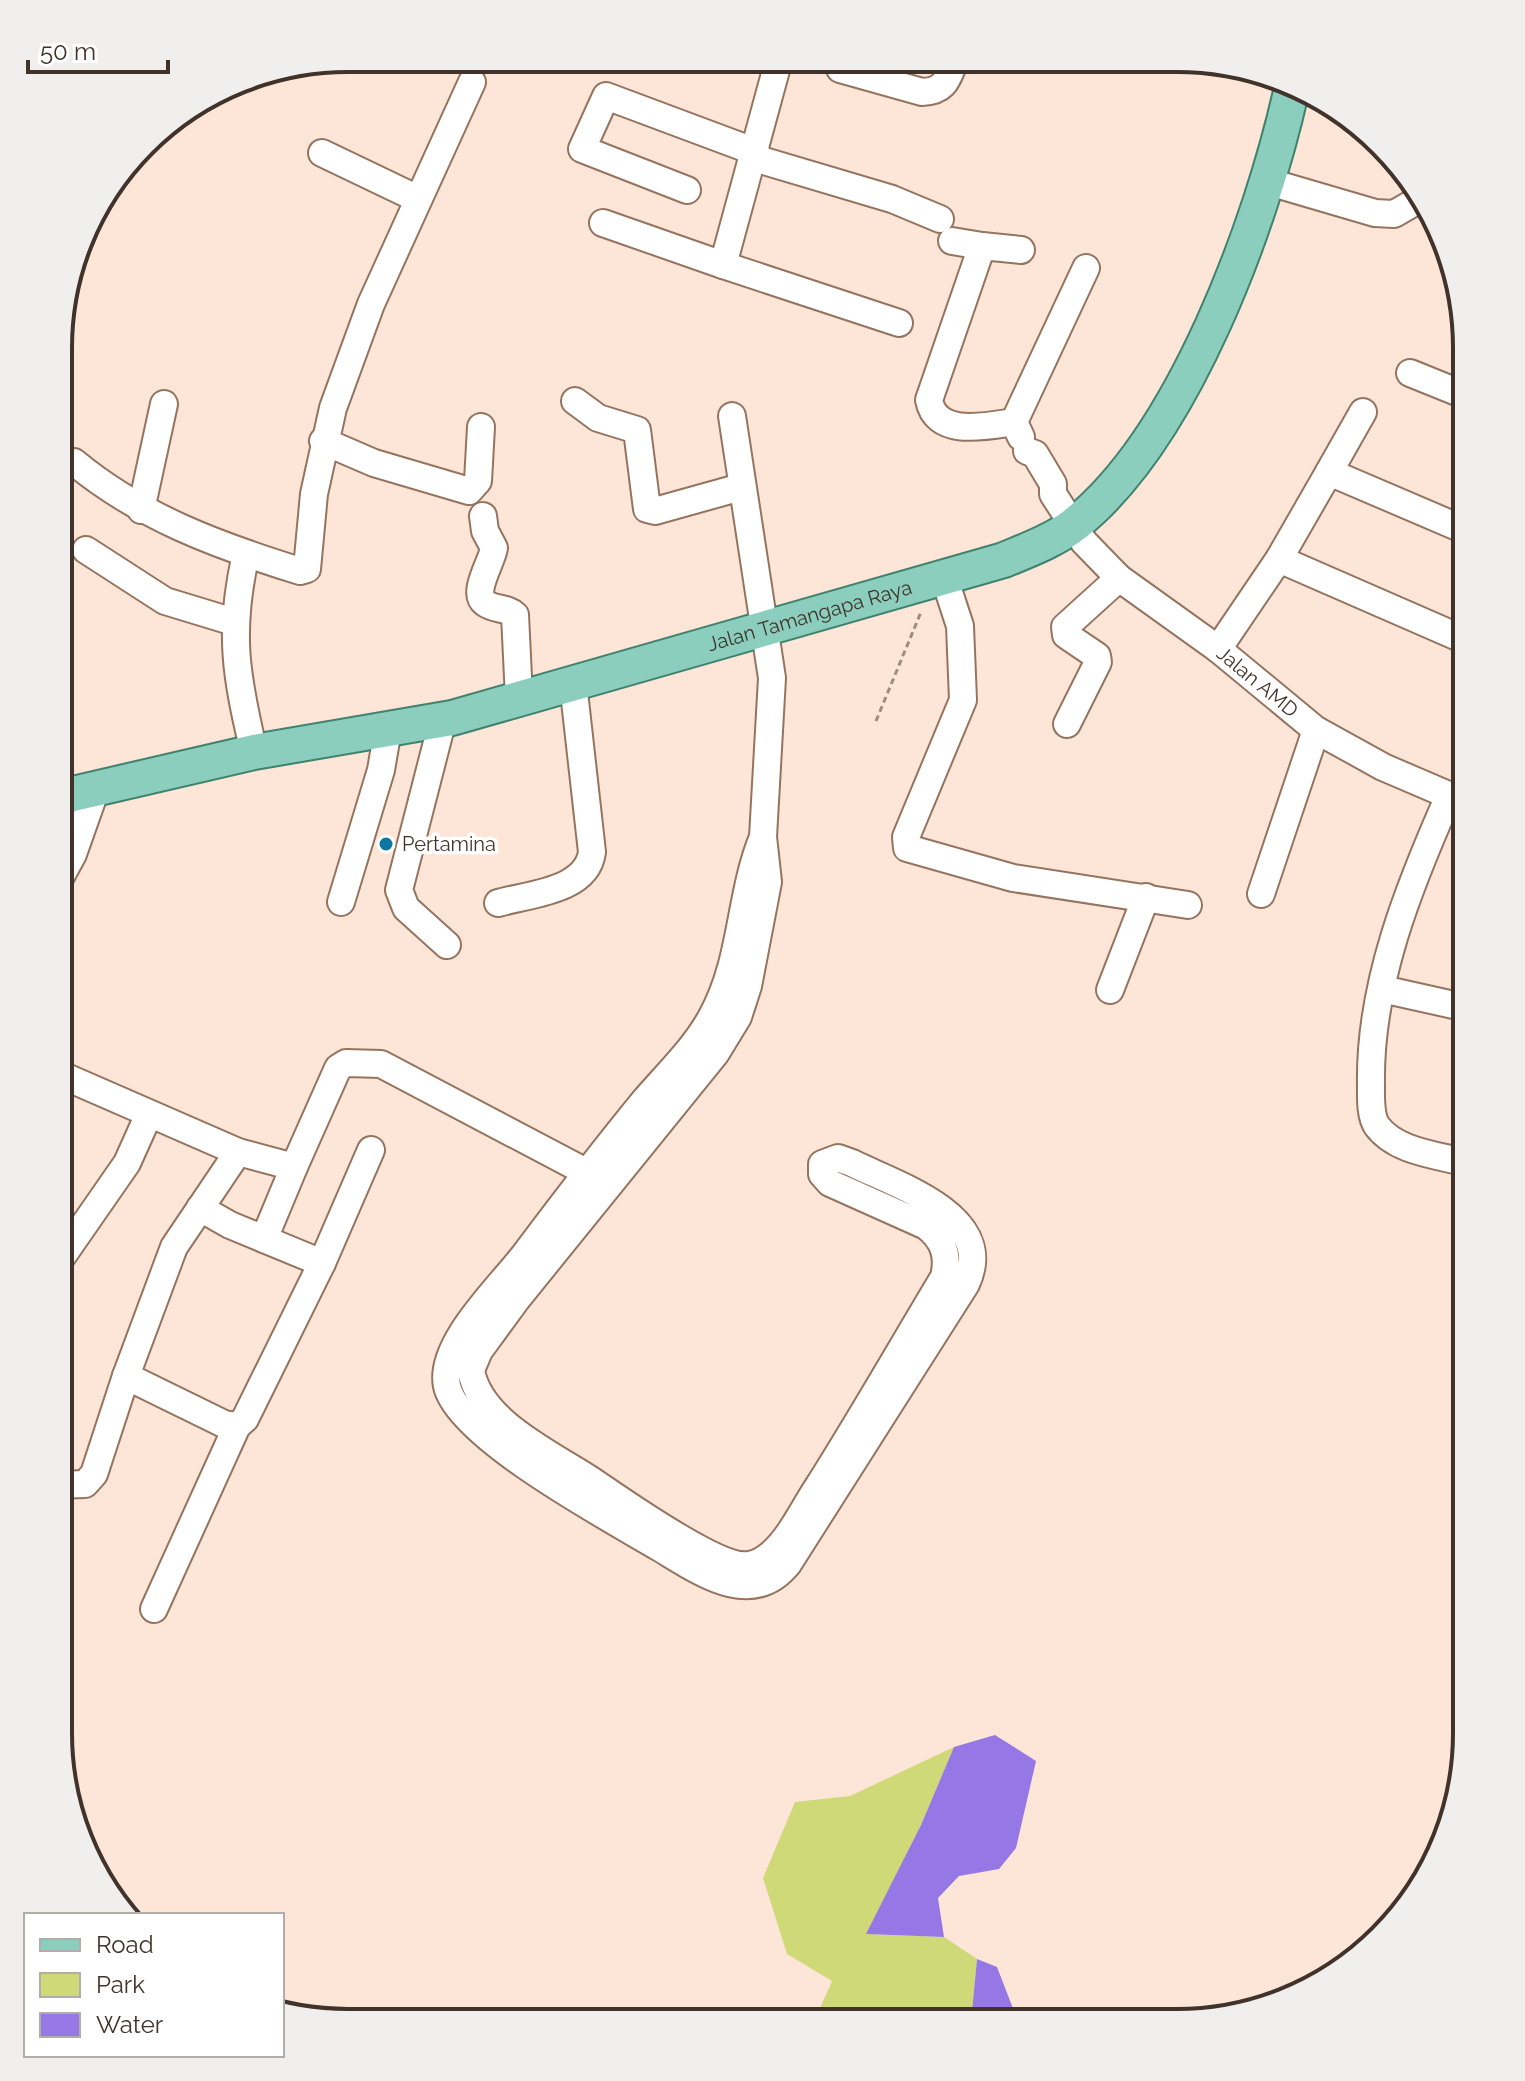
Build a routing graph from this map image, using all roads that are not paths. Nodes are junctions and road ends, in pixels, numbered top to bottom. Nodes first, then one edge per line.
1 (776, 72) edge
2 (851, 72) edge
3 (950, 72) edge
4 (472, 82) dead end
5 (1290, 97) edge
6 (322, 153) dead end
7 (755, 155) junction
8 (1269, 182) junction
9 (687, 190) dead end
10 (418, 199) junction
11 (1411, 204) edge
12 (603, 223) dead end
13 (982, 246) junction
14 (1021, 250) dead end
15 (723, 265) junction
16 (1086, 268) dead end
17 (899, 323) dead end
18 (1410, 373) dead end
19 (1453, 390) edge
20 (575, 401) dead end
21 (164, 404) dead end
22 (1363, 412) dead end
23 (732, 416) dead end
24 (1014, 422) junction
25 (481, 427) dead end
26 (323, 441) junction
27 (74, 462) dead end
28 (1329, 472) junction
29 (741, 487) junction
30 (141, 510) junction
31 (483, 516) dead end
32 (1453, 525) edge
33 (1073, 526) junction
34 (86, 550) dead end
35 (246, 554) junction
36 (1279, 559) junction
37 (1119, 578) junction
38 (932, 581) junction
39 (234, 622) junction
40 (766, 628) junction
41 (1453, 635) edge
42 (1218, 649) junction
43 (573, 683) junction
44 (519, 698) junction
45 (443, 719) junction
46 (1067, 724) dead end
47 (388, 729) junction
48 (1316, 730) junction
49 (254, 752) junction
50 (96, 789) junction
51 (72, 794) edge
52 (1453, 797) edge
53 (1453, 808) edge
54 (763, 837) junction
55 (72, 856) edge
56 (1261, 894) dead end
57 (1146, 897) junction
58 (341, 902) dead end
59 (498, 903) dead end
60 (1188, 905) dead end
61 (447, 945) dead end
62 (1382, 989) junction
63 (1110, 990) dead end
64 (1453, 1005) edge
65 (72, 1081) edge
66 (149, 1114) junction
67 (371, 1150) dead end
68 (238, 1152) junction
69 (1452, 1159) edge
70 (294, 1167) junction
71 (586, 1172) junction
72 (200, 1208) junction
73 (264, 1239) junction
74 (72, 1242) edge
75 (974, 1259) junction
76 (947, 1261) junction
77 (322, 1263) junction
78 (126, 1376) junction
79 (460, 1386) junction
80 (237, 1426) junction
81 (72, 1484) edge
82 (760, 1574) junction
83 (154, 1609) dead end

1 - 7 street
2 - 3 street
4 - 10 street
5 - 8 main road, Jalan Tamangapa Raya
6 - 10 street
7 - 9 street
7 - 13 street
7 - 15 street
8 - 11 street
8 - 33 main road, Jalan Tamangapa Raya
10 - 26 street
12 - 15 street
13 - 14 street
13 - 24 street
15 - 17 street
16 - 24 street
18 - 19 street
20 - 29 street
21 - 30 street
22 - 28 street
23 - 29 street
24 - 33 street, Jalan AMD
25 - 26 street
26 - 35 street
27 - 30 street
28 - 32 street
28 - 36 street
29 - 40 street
30 - 35 street
31 - 44 street
33 - 37 street, Jalan AMD
33 - 38 main road, Jalan Tamangapa Raya
34 - 39 street
35 - 39 street
36 - 41 street
36 - 42 street
37 - 42 street, Jalan AMD
37 - 46 street
38 - 40 main road, Jalan Tamangapa Raya
38 - 57 street
39 - 49 street
40 - 43 main road, Jalan Tamangapa Raya
40 - 54 street
42 - 48 street, Jalan AMD
43 - 44 main road, Jalan Tamangapa Raya
43 - 59 street
44 - 45 main road, Jalan Tamangapa Raya
45 - 47 main road, Jalan Tamangapa Raya
45 - 61 street
47 - 49 main road, Jalan Tamangapa Raya
47 - 58 street
48 - 52 street, Jalan AMD
48 - 56 street
49 - 50 main road, Jalan Tamangapa Raya
50 - 51 main road, Jalan Tamangapa Raya
50 - 55 street
53 - 62 street
54 - 71 street
54 - 79 street
57 - 60 street
57 - 63 street
62 - 64 street
62 - 69 street
65 - 66 street
66 - 68 street
66 - 74 street
67 - 77 street
68 - 70 street
68 - 72 street
70 - 71 street
70 - 73 street
71 - 79 street
72 - 73 street
72 - 78 street
73 - 77 street
75 - 76 street
75 - 76 street
75 - 82 street
76 - 82 street
77 - 80 street
78 - 80 street
78 - 81 street
79 - 82 street
80 - 83 street

